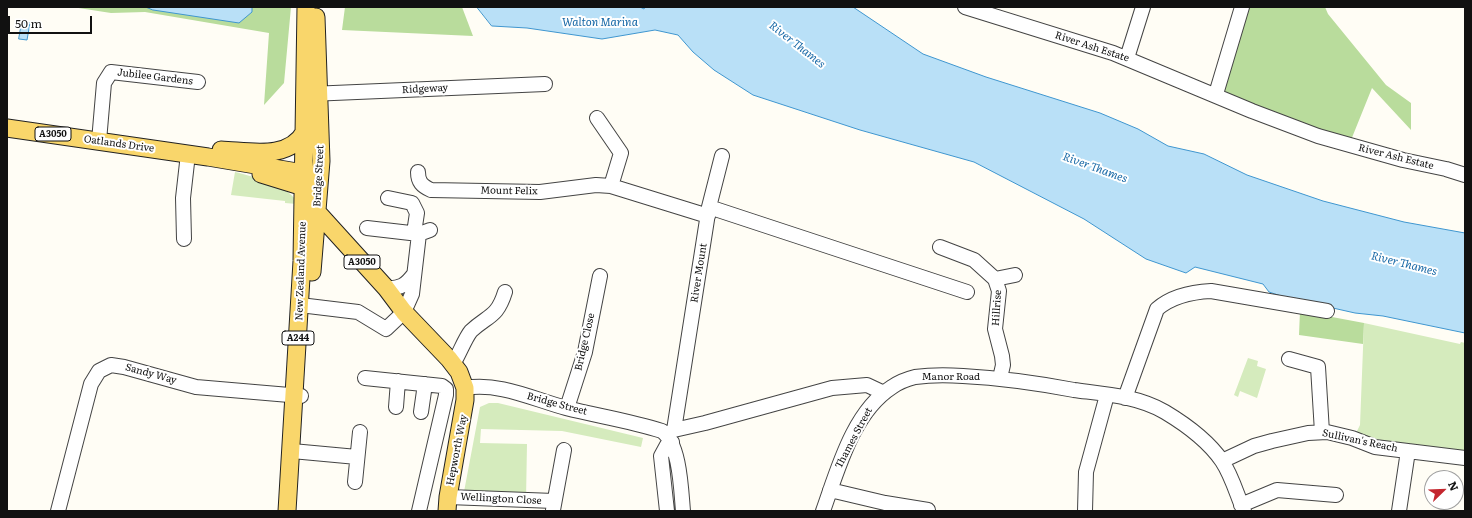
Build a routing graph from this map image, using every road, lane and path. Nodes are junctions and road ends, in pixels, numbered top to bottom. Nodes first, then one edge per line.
1 (306, 7) edge
2 (316, 7) edge
3 (968, 7) edge
4 (1143, 7) edge
5 (1242, 7) edge
6 (1127, 58) junction
7 (198, 82) dead end
8 (545, 84) dead end
9 (313, 94) junction
10 (1216, 94) junction
11 (597, 118) dead end
12 (7, 128) edge
13 (304, 131) junction
14 (99, 141) junction
15 (180, 153) junction
16 (722, 156) dead end
17 (418, 172) dead end
18 (1465, 175) edge
19 (313, 180) junction
20 (611, 186) junction
21 (388, 198) dead end
22 (709, 212) junction
23 (318, 213) junction
24 (303, 224) junction
25 (367, 228) dead end
26 (421, 232) junction
27 (315, 237) junction
28 (184, 239) dead end
29 (940, 247) dead end
30 (414, 274) junction
31 (1015, 275) dead end
32 (600, 276) dead end
33 (995, 279) junction
34 (386, 288) junction
35 (505, 292) dead end
36 (967, 292) dead end
37 (305, 306) junction
38 (1327, 311) dead end
39 (404, 312) junction
40 (1289, 359) dead end
41 (453, 364) junction
42 (365, 378) dead end
43 (1000, 378) junction
44 (398, 382) junction
45 (425, 384) junction
46 (465, 388) junction
47 (884, 392) junction
48 (1106, 395) junction
49 (297, 396) junction
50 (1125, 398) junction
51 (396, 407) dead end
52 (567, 408) junction
53 (421, 412) dead end
54 (360, 432) dead end
55 (1322, 432) junction
56 (671, 435) junction
57 (435, 441) junction
58 (458, 446) junction
59 (564, 450) dead end
60 (292, 451) junction
61 (1408, 451) junction
62 (357, 456) junction
63 (1465, 458) edge
64 (1222, 461) junction
65 (355, 482) dead end
66 (830, 490) junction
67 (1336, 495) dead end
68 (447, 504) edge
69 (553, 506) edge
70 (1242, 508) edge
71 (928, 510) edge
72 (58, 511) edge
73 (287, 511) edge
74 (419, 511) edge
75 (667, 511) edge
76 (684, 511) edge
77 (822, 511) edge
78 (1085, 511) edge
79 (1399, 511) edge

1 - 9 main road, Bridge Street / A244
2 - 9 main road, Bridge Street / A244
3 - 6 street, River Ash Estate
4 - 6 street
5 - 10 street
6 - 10 street, River Ash Estate
7 - 14 street, Jubilee Gardens
8 - 9 street, Ridgeway
9 - 13 main road, Bridge Street / A244
9 - 19 main road, Bridge Street / A244
10 - 18 street, River Ash Estate
11 - 20 street
12 - 14 main road, Oatlands Drive / A3050
13 - 15 main road
13 - 19 main road, Bridge Street / A244
14 - 15 main road, Oatlands Drive / A3050
15 - 19 main road, Oatlands Drive / A3050
15 - 28 street
16 - 22 street, River Mount
17 - 20 street, Mount Felix
19 - 23 main road, Bridge Street / A244
19 - 24 main road, New Zealand Avenue / A244
20 - 22 street
21 - 26 street
22 - 36 street
22 - 56 street, River Mount
23 - 24 main road
23 - 27 main road, New Zealand Avenue / A244
23 - 34 main road, Bridge Street / A3050
24 - 27 main road, A3050
24 - 37 main road, New Zealand Avenue / A244
25 - 26 street
26 - 30 street
27 - 37 main road, New Zealand Avenue / A244
27 - 39 main road, Bridge Street / A3050
29 - 33 street, Hillrise
30 - 34 street
30 - 39 street
31 - 33 street
32 - 52 street, Bridge Close
33 - 43 street, Hillrise
34 - 39 main road, Bridge Street / A3050
35 - 41 street
37 - 39 street
37 - 49 main road, New Zealand Avenue / A244
38 - 50 street
39 - 41 main road, Bridge Street / A3050
40 - 55 street
41 - 46 main road, Bridge Street / A3050
42 - 44 street
43 - 47 street, Manor Road
43 - 48 street, Manor Road
44 - 45 street
44 - 51 street
45 - 53 street
45 - 57 street
46 - 52 street, Bridge Street
46 - 58 main road, Hepworth Way / A3050
47 - 56 street
47 - 66 street, Thames Street
48 - 50 street, Manor Road
48 - 78 street
49 - 60 main road, New Zealand Avenue / A244
49 - 72 street, Sandy Way
50 - 64 street, Manor Road
52 - 56 street, Bridge Street
54 - 62 street
55 - 61 street, Sullivan's Reach
55 - 64 street, Sullivan's Reach
56 - 75 street
56 - 76 street
57 - 58 street
57 - 74 street
58 - 68 main road, Hepworth Way / A3050
59 - 69 street, Wellington Close
60 - 62 street
60 - 73 main road, New Zealand Avenue / A244
61 - 63 street, Sullivan's Reach
61 - 79 street, Sullivan's Reach
62 - 65 street
64 - 70 street, Manor Road
66 - 71 street
66 - 77 street, Thames Street
67 - 70 street
68 - 69 street, Wellington Close

